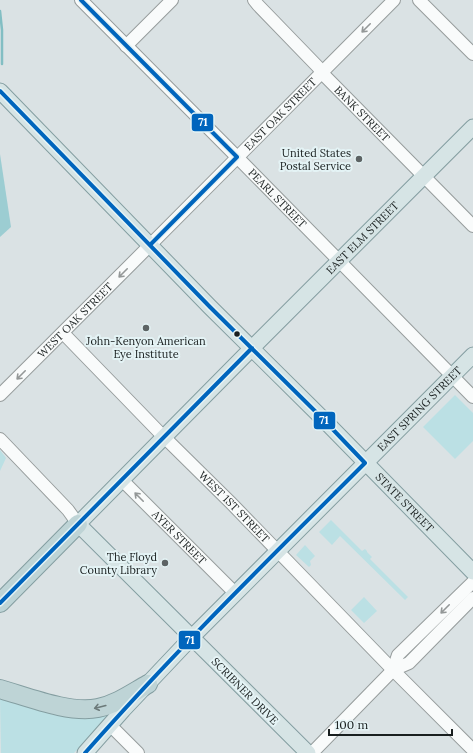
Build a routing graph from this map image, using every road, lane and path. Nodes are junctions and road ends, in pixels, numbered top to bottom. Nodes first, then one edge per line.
1 (81, 0) edge
2 (172, 0) edge
3 (254, 0) edge
4 (394, 0) edge
5 (419, 0) edge
6 (126, 46) junction
7 (473, 54) edge
8 (322, 72) junction
9 (0, 91) edge
10 (473, 127) edge
11 (237, 157) junction
12 (424, 176) junction
13 (473, 226) edge
14 (150, 245) junction
15 (339, 261) junction
16 (63, 333) junction
17 (252, 348) junction
18 (473, 355) edge
19 (452, 376) junction
20 (0, 395) edge
21 (473, 397) edge
22 (164, 437) junction
23 (0, 439) edge
24 (365, 463) junction
25 (122, 480) junction
26 (78, 524) junction
27 (278, 551) junction
28 (473, 572) edge
29 (473, 582) edge
30 (236, 594) junction
31 (473, 598) edge
32 (0, 603) edge
33 (192, 638) junction
34 (393, 670) junction
35 (148, 684) junction
36 (0, 689) edge
37 (110, 725) junction
38 (473, 750) edge
39 (85, 753) edge
40 (138, 753) edge
41 (308, 753) edge
42 (312, 753) edge

1 - 6 street, PEARL STREET
2 - 6 street
3 - 8 street, BANK STREET
4 -> 8 street, EAST OAK STREET
5 - 7 street
6 - 11 street, PEARL STREET
8 - 11 street, EAST OAK STREET
8 - 12 street, BANK STREET
9 - 14 main road, STATE STREET
10 - 12 main road, EAST ELM STREET
11 - 14 street, EAST OAK STREET
11 - 15 street, PEARL STREET
12 - 13 street, BANK STREET
12 - 15 main road, EAST ELM STREET
14 -> 16 street, WEST OAK STREET
14 - 17 main road, STATE STREET
15 - 17 main road, EAST ELM STREET
15 - 19 street, PEARL STREET
16 -> 20 street, WEST OAK STREET
16 - 22 street, WEST 1ST STREET
17 - 22 main road, EAST ELM STREET
17 - 24 main road, STATE STREET
18 - 19 main road, EAST SPRING STREET
19 - 21 street, PEARL STREET
19 - 24 main road, EAST SPRING STREET
22 - 25 main road, EAST ELM STREET
22 - 27 street, WEST 1ST STREET
23 - 26 street, SCRIBNER DRIVE
24 - 27 main road, EAST SPRING STREET
24 - 28 main road, STATE STREET
25 - 26 main road, EAST ELM STREET
30 -> 25 street, AYER STREET
26 - 32 highway
26 - 33 main road, SCRIBNER DRIVE
27 - 30 main road, EAST SPRING STREET
27 - 34 street, WEST 1ST STREET
29 -> 34 street
30 - 33 main road, EAST SPRING STREET
31 - 34 street
33 - 35 main road, EAST SPRING STREET
33 - 41 main road, SCRIBNER DRIVE
34 - 38 street, WEST 1ST STREET
34 - 42 street
35 -> 36 highway
35 - 37 main road, EAST SPRING STREET
37 - 39 main road, EAST SPRING STREET
37 - 40 street

